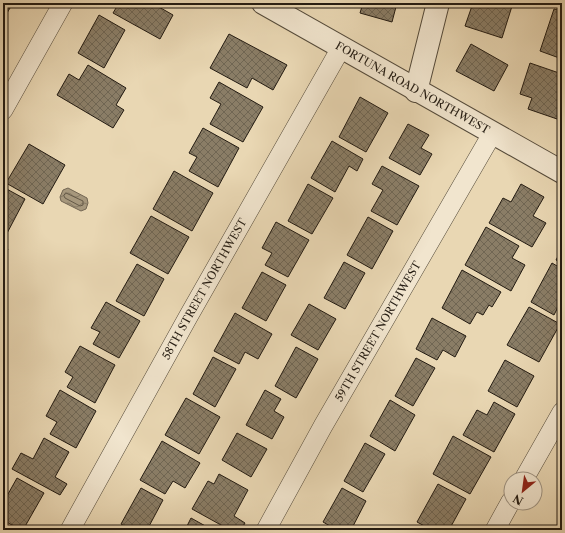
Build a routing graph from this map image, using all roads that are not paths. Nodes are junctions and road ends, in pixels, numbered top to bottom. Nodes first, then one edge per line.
1 (63, 3) edge
2 (262, 3) edge
3 (438, 3) edge
4 (341, 48) junction
5 (416, 91) junction
6 (3, 110) edge
7 (492, 134) junction
8 (562, 172) edge
9 (562, 412) edge
10 (529, 471) edge
11 (505, 511) edge
12 (70, 530) edge
13 (266, 530) edge
14 (495, 530) edge

1 - 6 street
2 - 4 street, FORTUNA ROAD NORTHWEST
3 - 5 street
4 - 5 street, FORTUNA ROAD NORTHWEST
4 - 12 street, 58TH STREET NORTHWEST
5 - 7 street, FORTUNA ROAD NORTHWEST
7 - 8 street, FORTUNA ROAD NORTHWEST
7 - 13 street, 59TH STREET NORTHWEST
9 - 10 street
11 - 14 street

